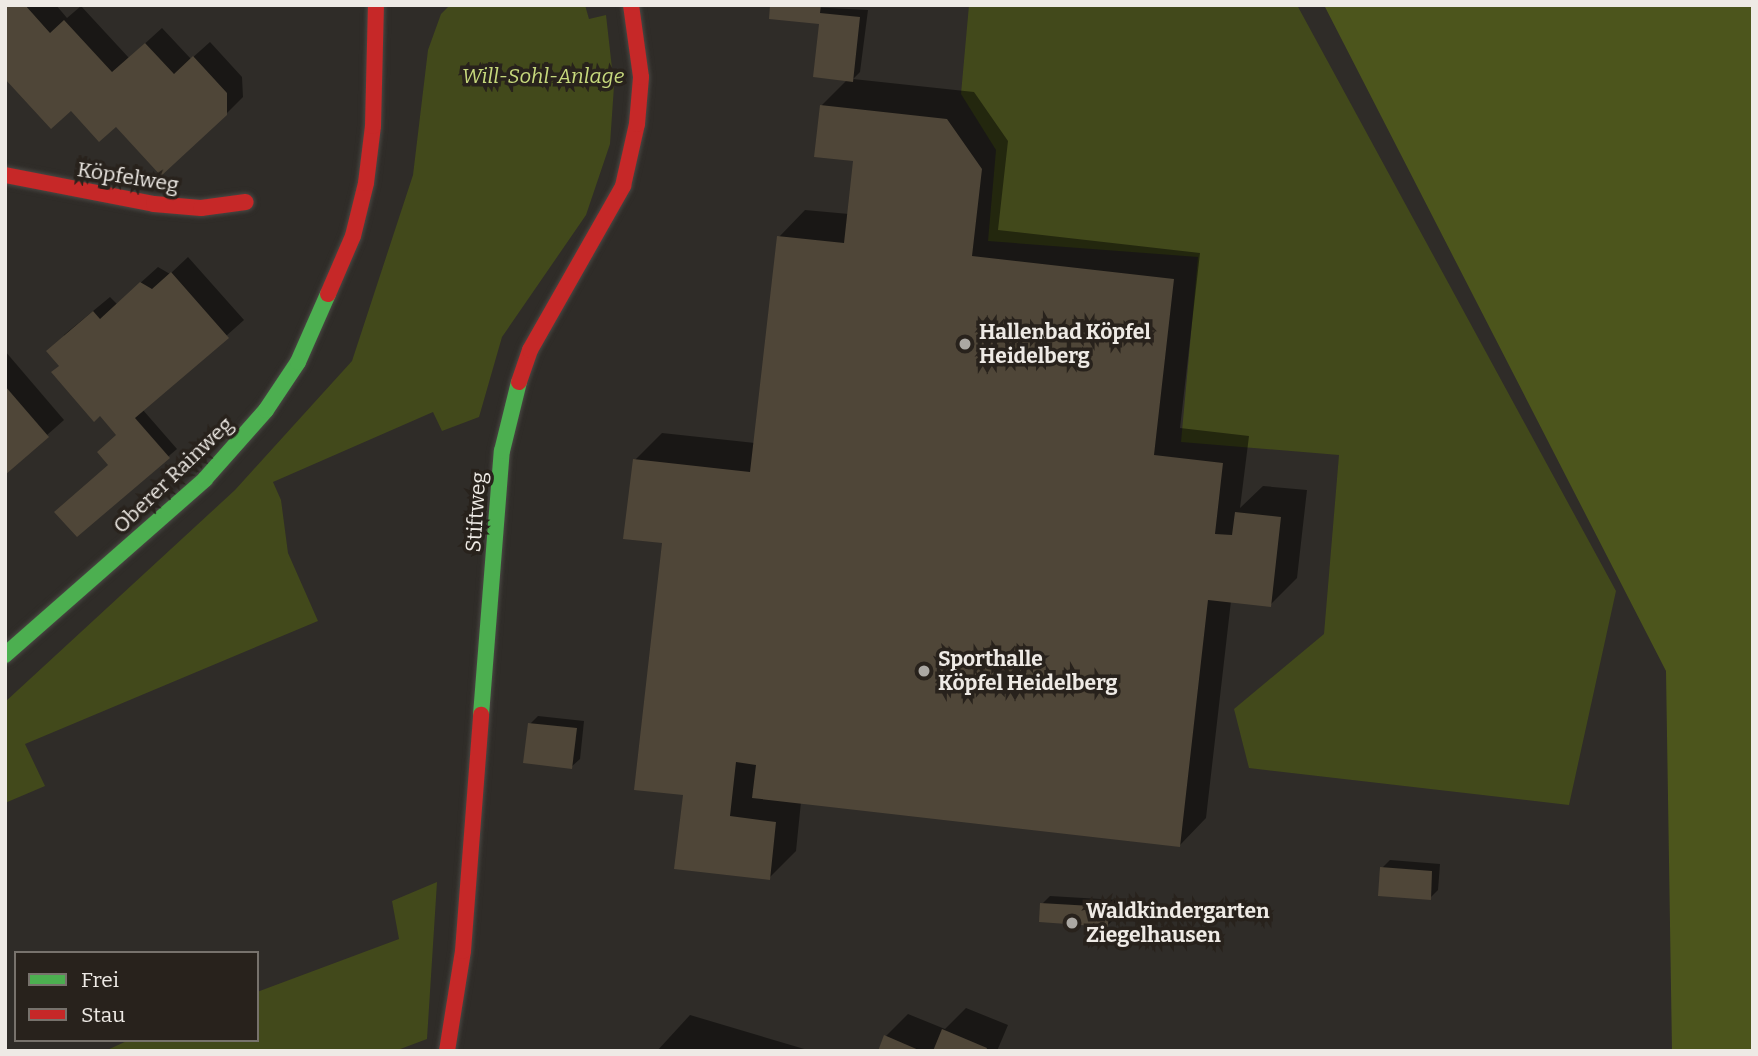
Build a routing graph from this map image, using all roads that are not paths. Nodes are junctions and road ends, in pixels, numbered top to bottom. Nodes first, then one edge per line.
1 (376, 5) edge
2 (631, 5) edge
3 (5, 175) edge
4 (246, 202) dead end
5 (5, 655) edge
6 (447, 1051) edge

1 - 5 street, Oberer Rainweg
2 - 6 street, Stiftweg
3 - 4 street, Köpfelweg

